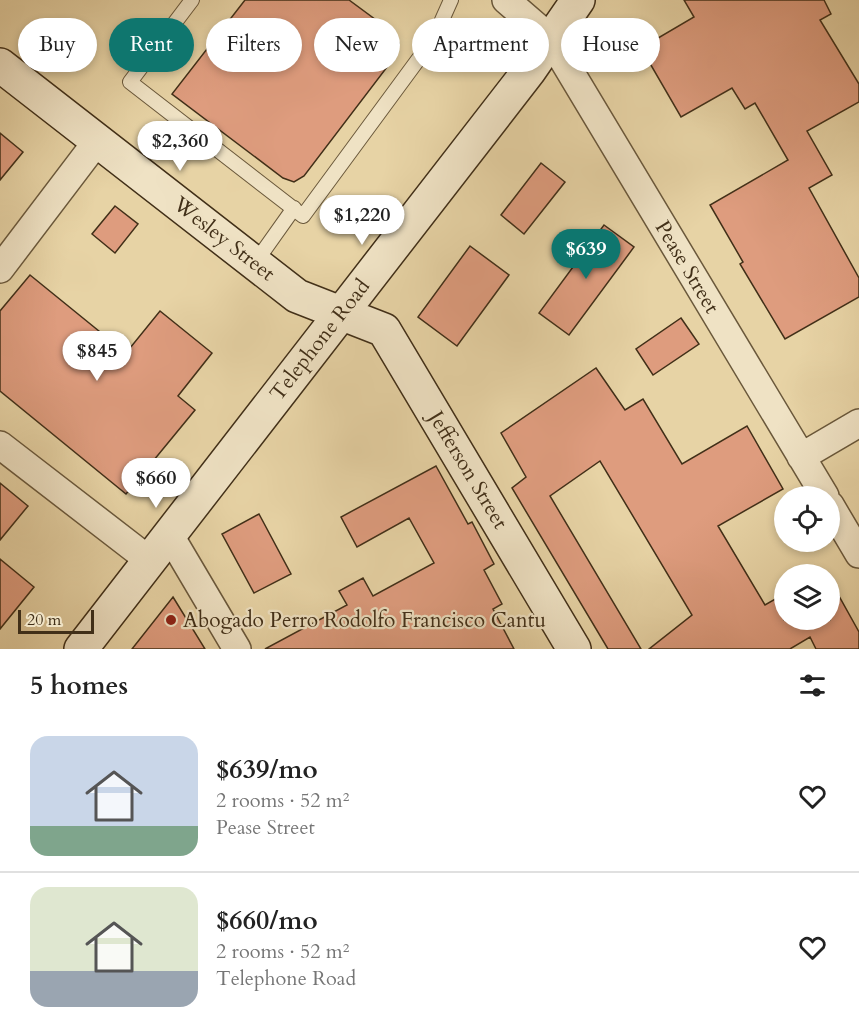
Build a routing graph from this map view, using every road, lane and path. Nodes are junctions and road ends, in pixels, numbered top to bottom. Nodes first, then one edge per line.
1 (192, 0) edge
2 (451, 0) edge
3 (506, 0) edge
4 (578, 0) edge
5 (550, 38) junction
6 (0, 65) edge
7 (98, 140) junction
8 (294, 208) junction
9 (255, 263) junction
10 (0, 269) edge
11 (341, 314) junction
12 (859, 423) edge
13 (0, 444) edge
14 (801, 457) junction
15 (819, 486) edge
16 (840, 522) edge
17 (169, 534) junction
18 (859, 554) edge
19 (148, 560) junction
20 (81, 649) edge
21 (237, 649) edge
22 (574, 649) edge

1 - 8 lane
2 - 8 lane
3 - 5 street, Pease Street
4 - 5 street, Telephone Road
5 - 11 street, Telephone Road
5 - 14 street, Pease Street
6 - 7 street, Wesley Street
7 - 9 street, Wesley Street
7 - 10 street
8 - 9 lane
9 - 11 street, Wesley Street
11 - 17 street, Telephone Road
11 - 22 street, Jefferson Street
12 - 14 street
13 - 19 street
14 - 15 street, Pease Street
16 - 18 street
17 - 19 street, Telephone Road
17 - 21 street
19 - 20 street, Telephone Road

